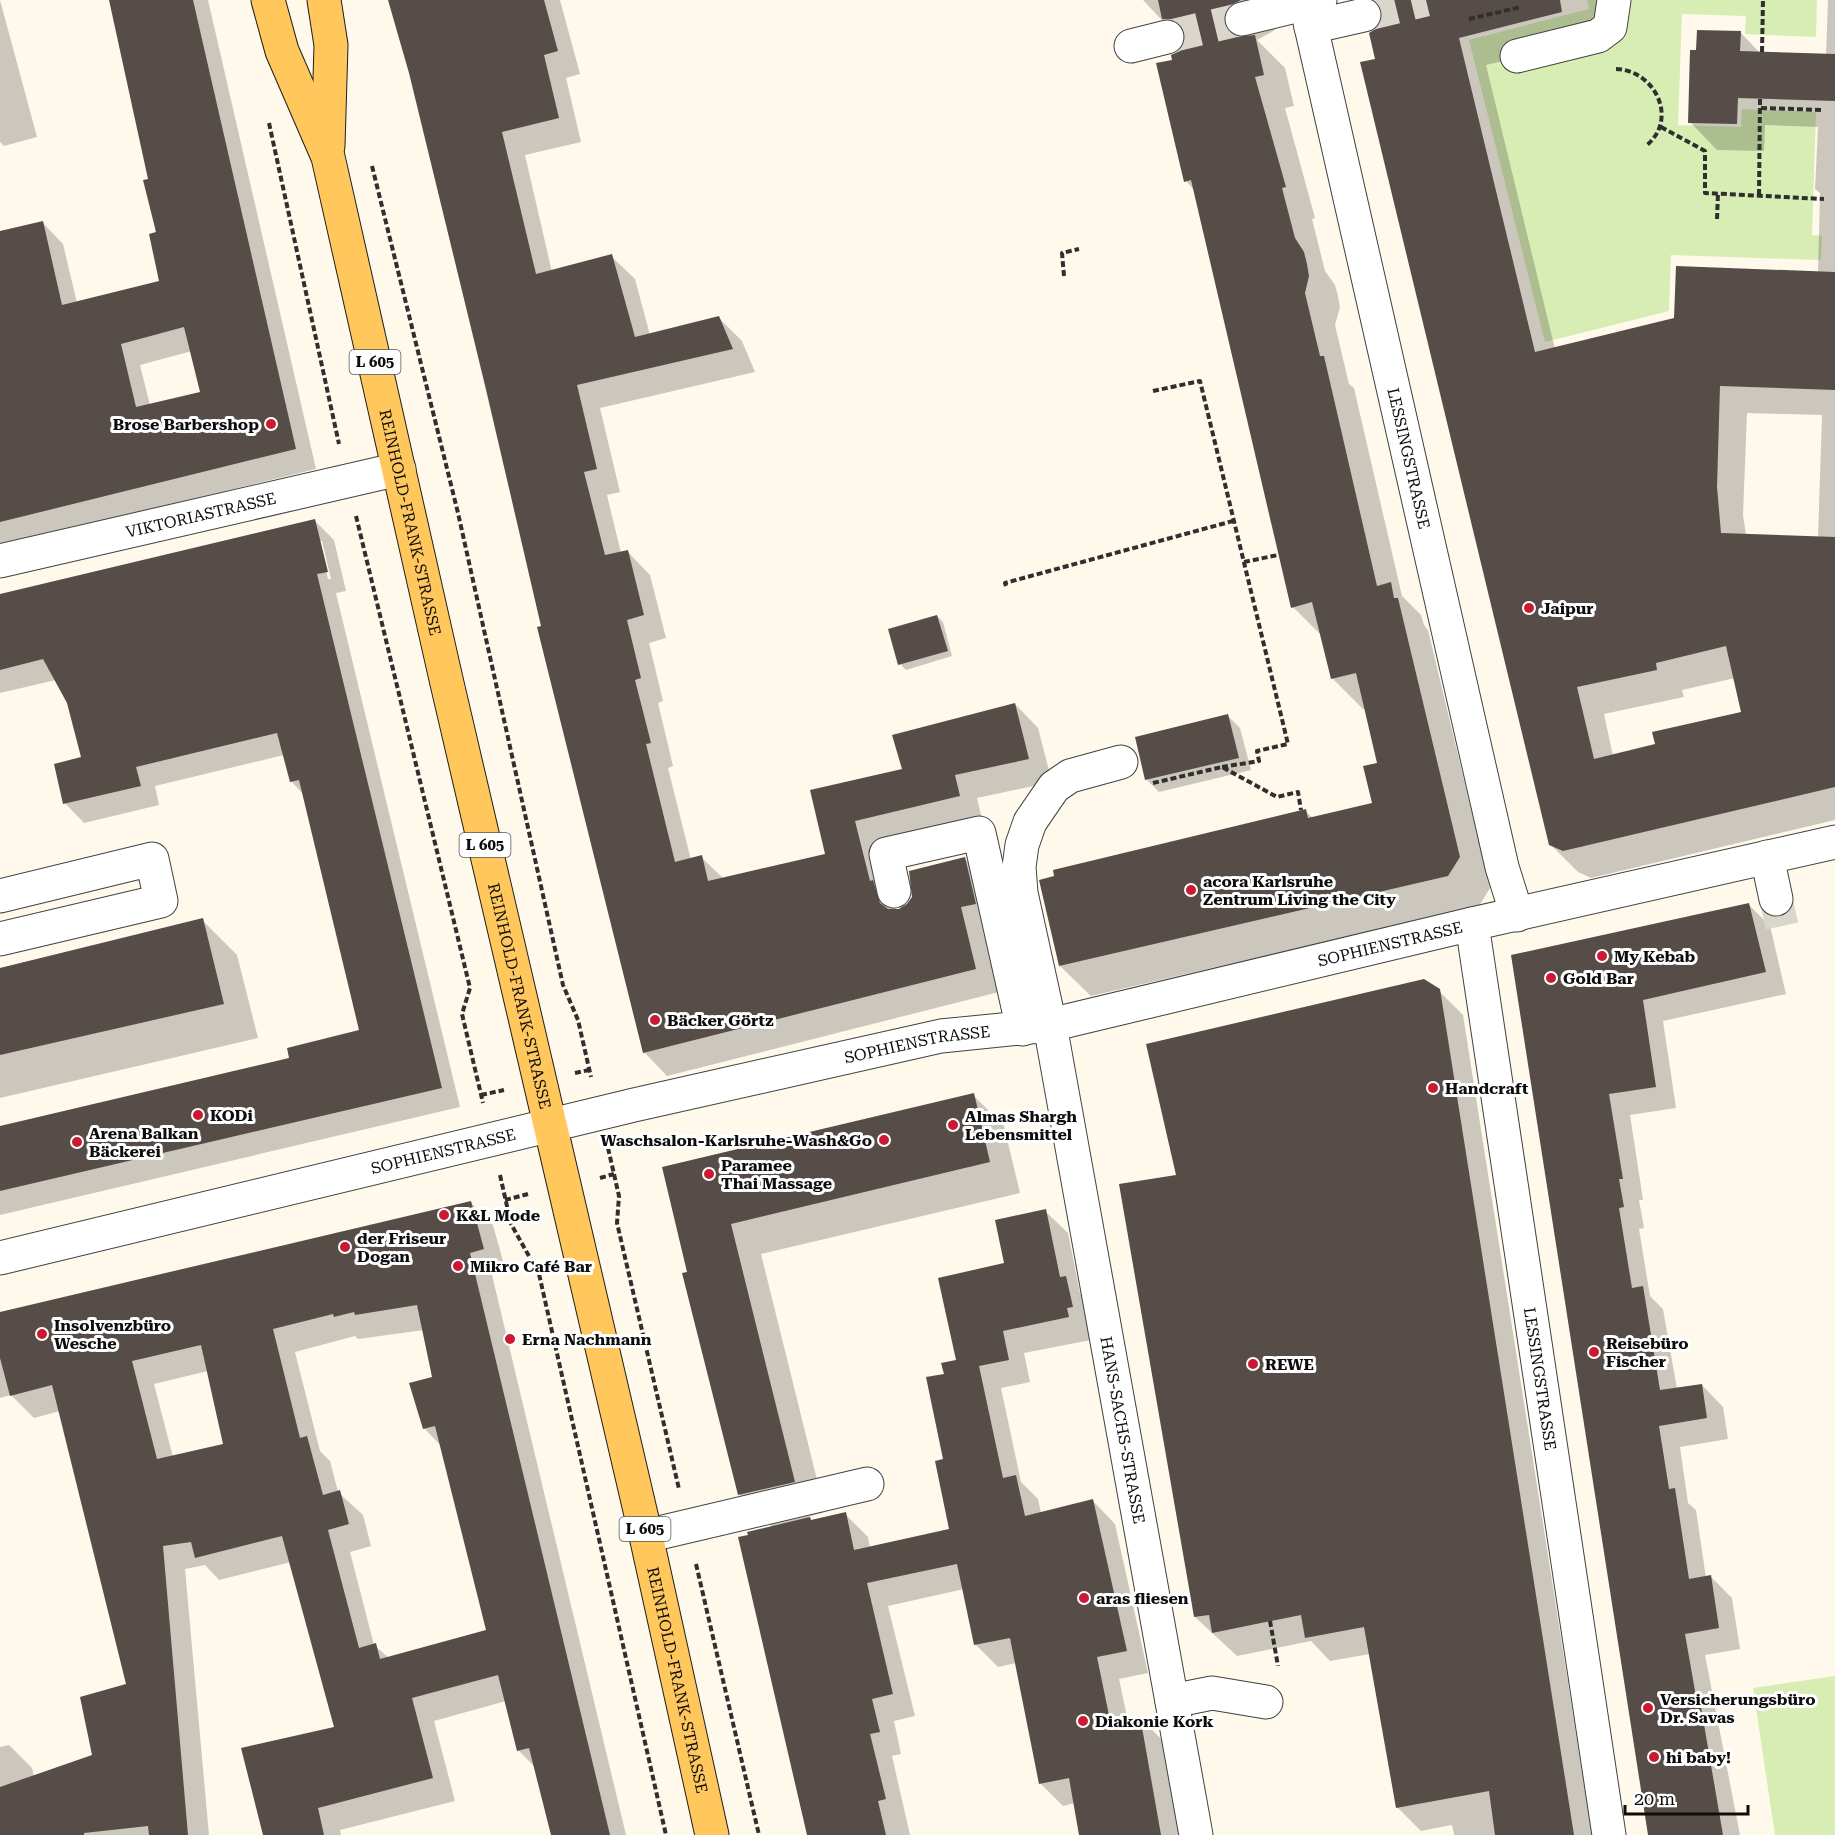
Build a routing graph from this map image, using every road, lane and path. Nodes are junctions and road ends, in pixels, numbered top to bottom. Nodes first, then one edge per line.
1 (268, 0) edge
2 (324, 0) edge
3 (1614, 0) edge
4 (1763, 0) edge
5 (1521, 7) dead end
6 (1310, 8) edge
7 (1364, 15) tunnel mouth
8 (1242, 19) tunnel mouth
9 (1469, 19) dead end
10 (1167, 37) tunnel mouth
11 (1585, 39) junction
12 (1131, 46) dead end
13 (1762, 52) dead end
14 (1517, 56) dead end
15 (1760, 99) dead end
16 (1761, 108) junction
17 (1823, 110) dead end
18 (269, 121) dead end
19 (1661, 127) junction
20 (1647, 145) dead end
21 (328, 157) junction
22 (372, 165) dead end
23 (1718, 193) junction
24 (1759, 195) junction
25 (1824, 199) dead end
26 (1717, 219) dead end
27 (1079, 249) dead end
28 (1064, 276) dead end
29 (1153, 391) dead end
30 (399, 469) junction
31 (347, 481) junction
32 (1233, 520) junction
33 (1278, 555) dead end
34 (0, 561) edge
35 (1244, 562) junction
36 (1006, 586) dead end
37 (1121, 762) dead end
38 (1222, 767) junction
39 (1147, 784) dead end
40 (1301, 810) dead end
41 (1835, 842) edge
42 (1767, 857) junction
43 (894, 891) dead end
44 (0, 896) edge
45 (1776, 899) tunnel mouth
46 (1516, 915) junction
47 (1472, 924) junction
48 (0, 939) edge
49 (563, 985) dead end
50 (470, 988) dead end
51 (1036, 1027) junction
52 (550, 1125) junction
53 (0, 1258) edge
54 (539, 1274) dead end
55 (867, 1484) dead end
56 (646, 1536) junction
57 (1270, 1621) dead end
58 (1273, 1687) joint
59 (1172, 1701) junction
60 (666, 1835) edge
61 (712, 1835) edge
62 (1196, 1835) edge
63 (1609, 1835) edge

1 - 21 main road, REINHOLD-FRANK-STRASSE / L 605
2 - 21 main road, REINHOLD-FRANK-STRASSE / L 605
3 - 11 street
4 - 13 path
5 - 9 path
6 - 7 street
6 - 8 street
6 - 46 street, LESSINGSTRASSE
10 - 12 street
11 - 14 street
11 - 19 path
15 - 16 path
16 - 17 path
16 - 24 path
18 - 31 path
19 - 20 path
19 - 23 path
21 - 30 main road, REINHOLD-FRANK-STRASSE / L 605
22 - 49 path
23 - 24 path
23 - 26 path
24 - 25 path
27 - 28 path
29 - 32 path
30 - 31 street, VIKTORIASTRASSE
30 - 52 main road, REINHOLD-FRANK-STRASSE / L 605
31 - 34 street, VIKTORIASTRASSE
31 - 50 path
32 - 35 path
32 - 36 path
33 - 35 path
35 - 38 path
37 - 51 street
38 - 39 path
38 - 40 path
41 - 42 street, SOPHIENSTRASSE
42 - 45 street
42 - 46 street, SOPHIENSTRASSE
43 - 51 street
44 - 48 street
46 - 47 street, SOPHIENSTRASSE
47 - 51 street, SOPHIENSTRASSE
47 - 63 street, LESSINGSTRASSE
51 - 52 street, SOPHIENSTRASSE
51 - 59 street, HANS-SACHS-STRASSE
52 - 53 street, SOPHIENSTRASSE
52 - 56 main road, REINHOLD-FRANK-STRASSE / L 605
54 - 60 path
55 - 56 street
56 - 61 main road, REINHOLD-FRANK-STRASSE / L 605
57 - 58 path
58 - 59 street
59 - 62 street, HANS-SACHS-STRASSE

